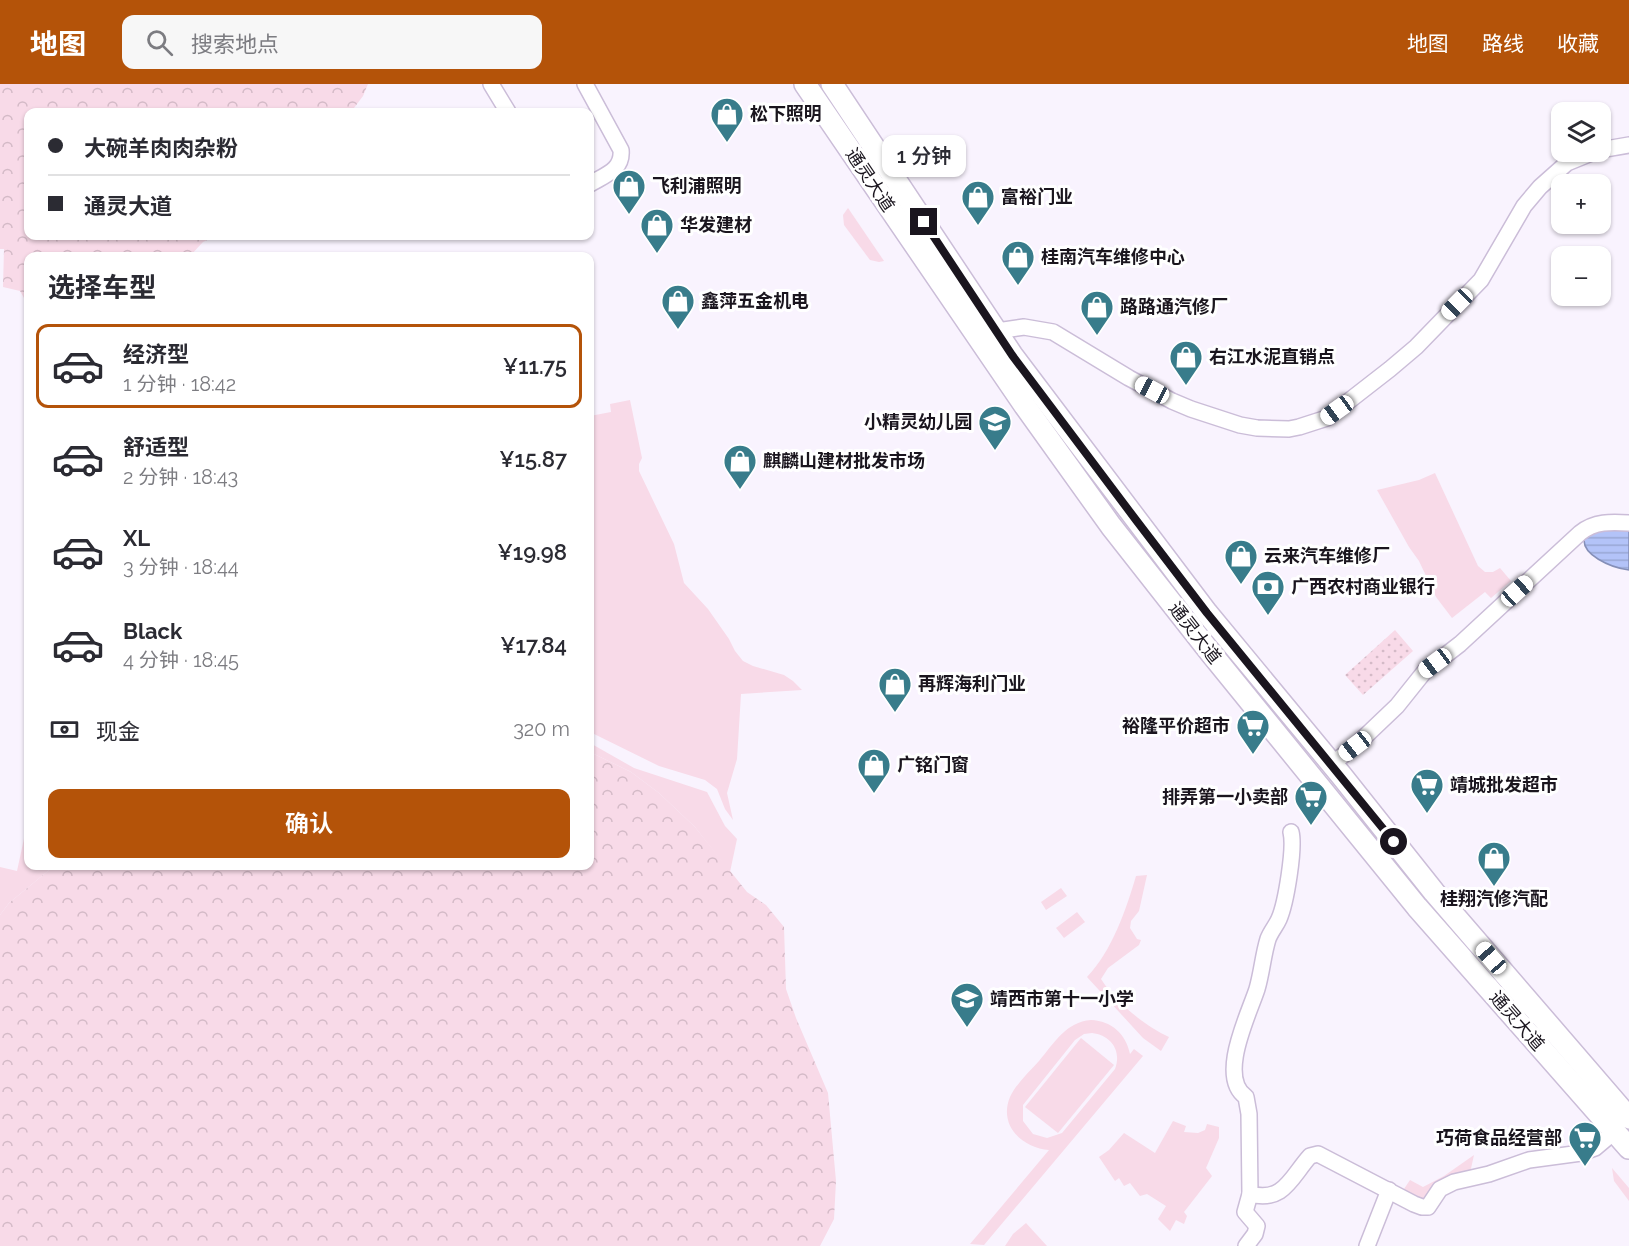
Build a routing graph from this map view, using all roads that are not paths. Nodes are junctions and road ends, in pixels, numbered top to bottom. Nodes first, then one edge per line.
1 (491, 84) edge
2 (585, 84) edge
3 (805, 84) edge
4 (832, 84) edge
5 (505, 108) edge
6 (1629, 145) edge
7 (1611, 148) edge
8 (1569, 162) edge
9 (594, 182) edge
10 (997, 331) junction
11 (1629, 523) edge
12 (1332, 764) junction
13 (1291, 832) dead end
14 (1622, 1125) edge
15 (1629, 1148) edge
16 (1389, 1190) junction
17 (1250, 1194) junction
18 (1246, 1246) edge
19 (1367, 1246) edge

1 - 5 street
2 - 9 street
3 - 14 main road, 通灵大道
4 - 10 main road, 通灵大道
6 - 7 street
8 - 10 street
10 - 12 main road, 通灵大道
11 - 12 street
12 - 14 main road, 通灵大道
13 - 17 street
14 - 15 main road, 通灵大道
14 - 16 street
16 - 17 street
16 - 19 street
17 - 18 street

